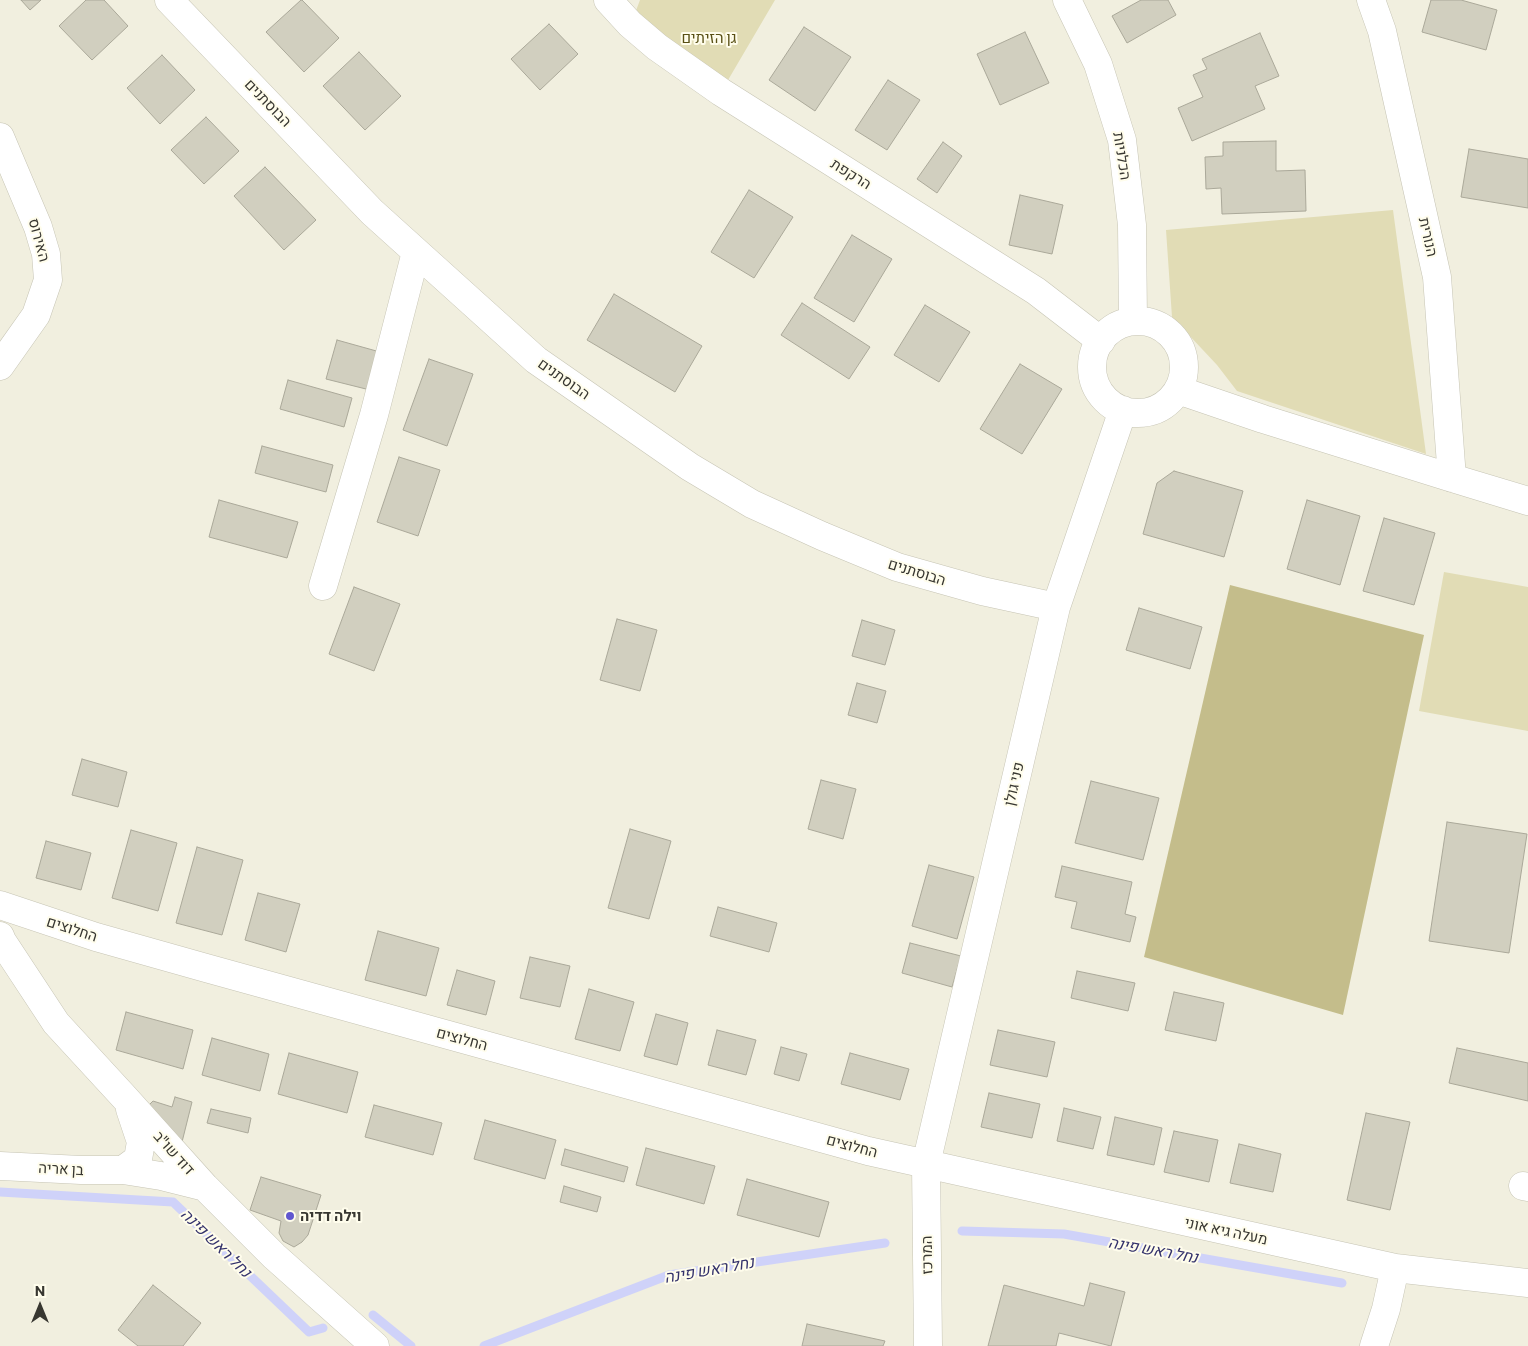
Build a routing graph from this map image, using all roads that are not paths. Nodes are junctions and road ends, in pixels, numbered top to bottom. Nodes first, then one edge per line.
1 (169, 0) edge
2 (608, 0) edge
3 (1067, 0) edge
4 (1371, 0) edge
5 (0, 137) edge
6 (416, 252) junction
7 (1133, 321) junction
8 (1100, 341) junction
9 (0, 366) edge
10 (1178, 390) junction
11 (1123, 410) junction
12 (1452, 478) junction
13 (1528, 501) edge
14 (323, 586) dead end
15 (1056, 607) junction
16 (0, 905) edge
17 (0, 936) edge
18 (126, 1098) junction
19 (926, 1164) junction
20 (0, 1166) edge
21 (123, 1170) junction
22 (205, 1187) junction
23 (1395, 1268) junction
24 (1528, 1283) edge
25 (375, 1346) edge
26 (928, 1346) edge
27 (1374, 1346) edge

1 - 6 street, הבוסתנים
2 - 8 street, הרקפת
3 - 7 street, הכלניות
4 - 12 street, הנורית
5 - 9 street, האירוס
6 - 14 street
6 - 15 street, הבוסתנים
7 - 8 street
7 - 10 street
8 - 11 street
10 - 11 street
10 - 12 street
11 - 15 street, פני גולן
12 - 13 street
15 - 19 street, פני גולן
16 - 19 street, החלוצים
17 - 18 street, דוד שו"ב
18 - 21 street
18 - 22 street, דוד שו"ב
19 - 23 street, מעלה גיא אוני
19 - 26 street, המרכז
20 - 21 street, בן אריה
21 - 22 street, בן אריה
22 - 25 street, דוד שו"ב
23 - 24 street, מעלה גיא אוני
23 - 27 street

